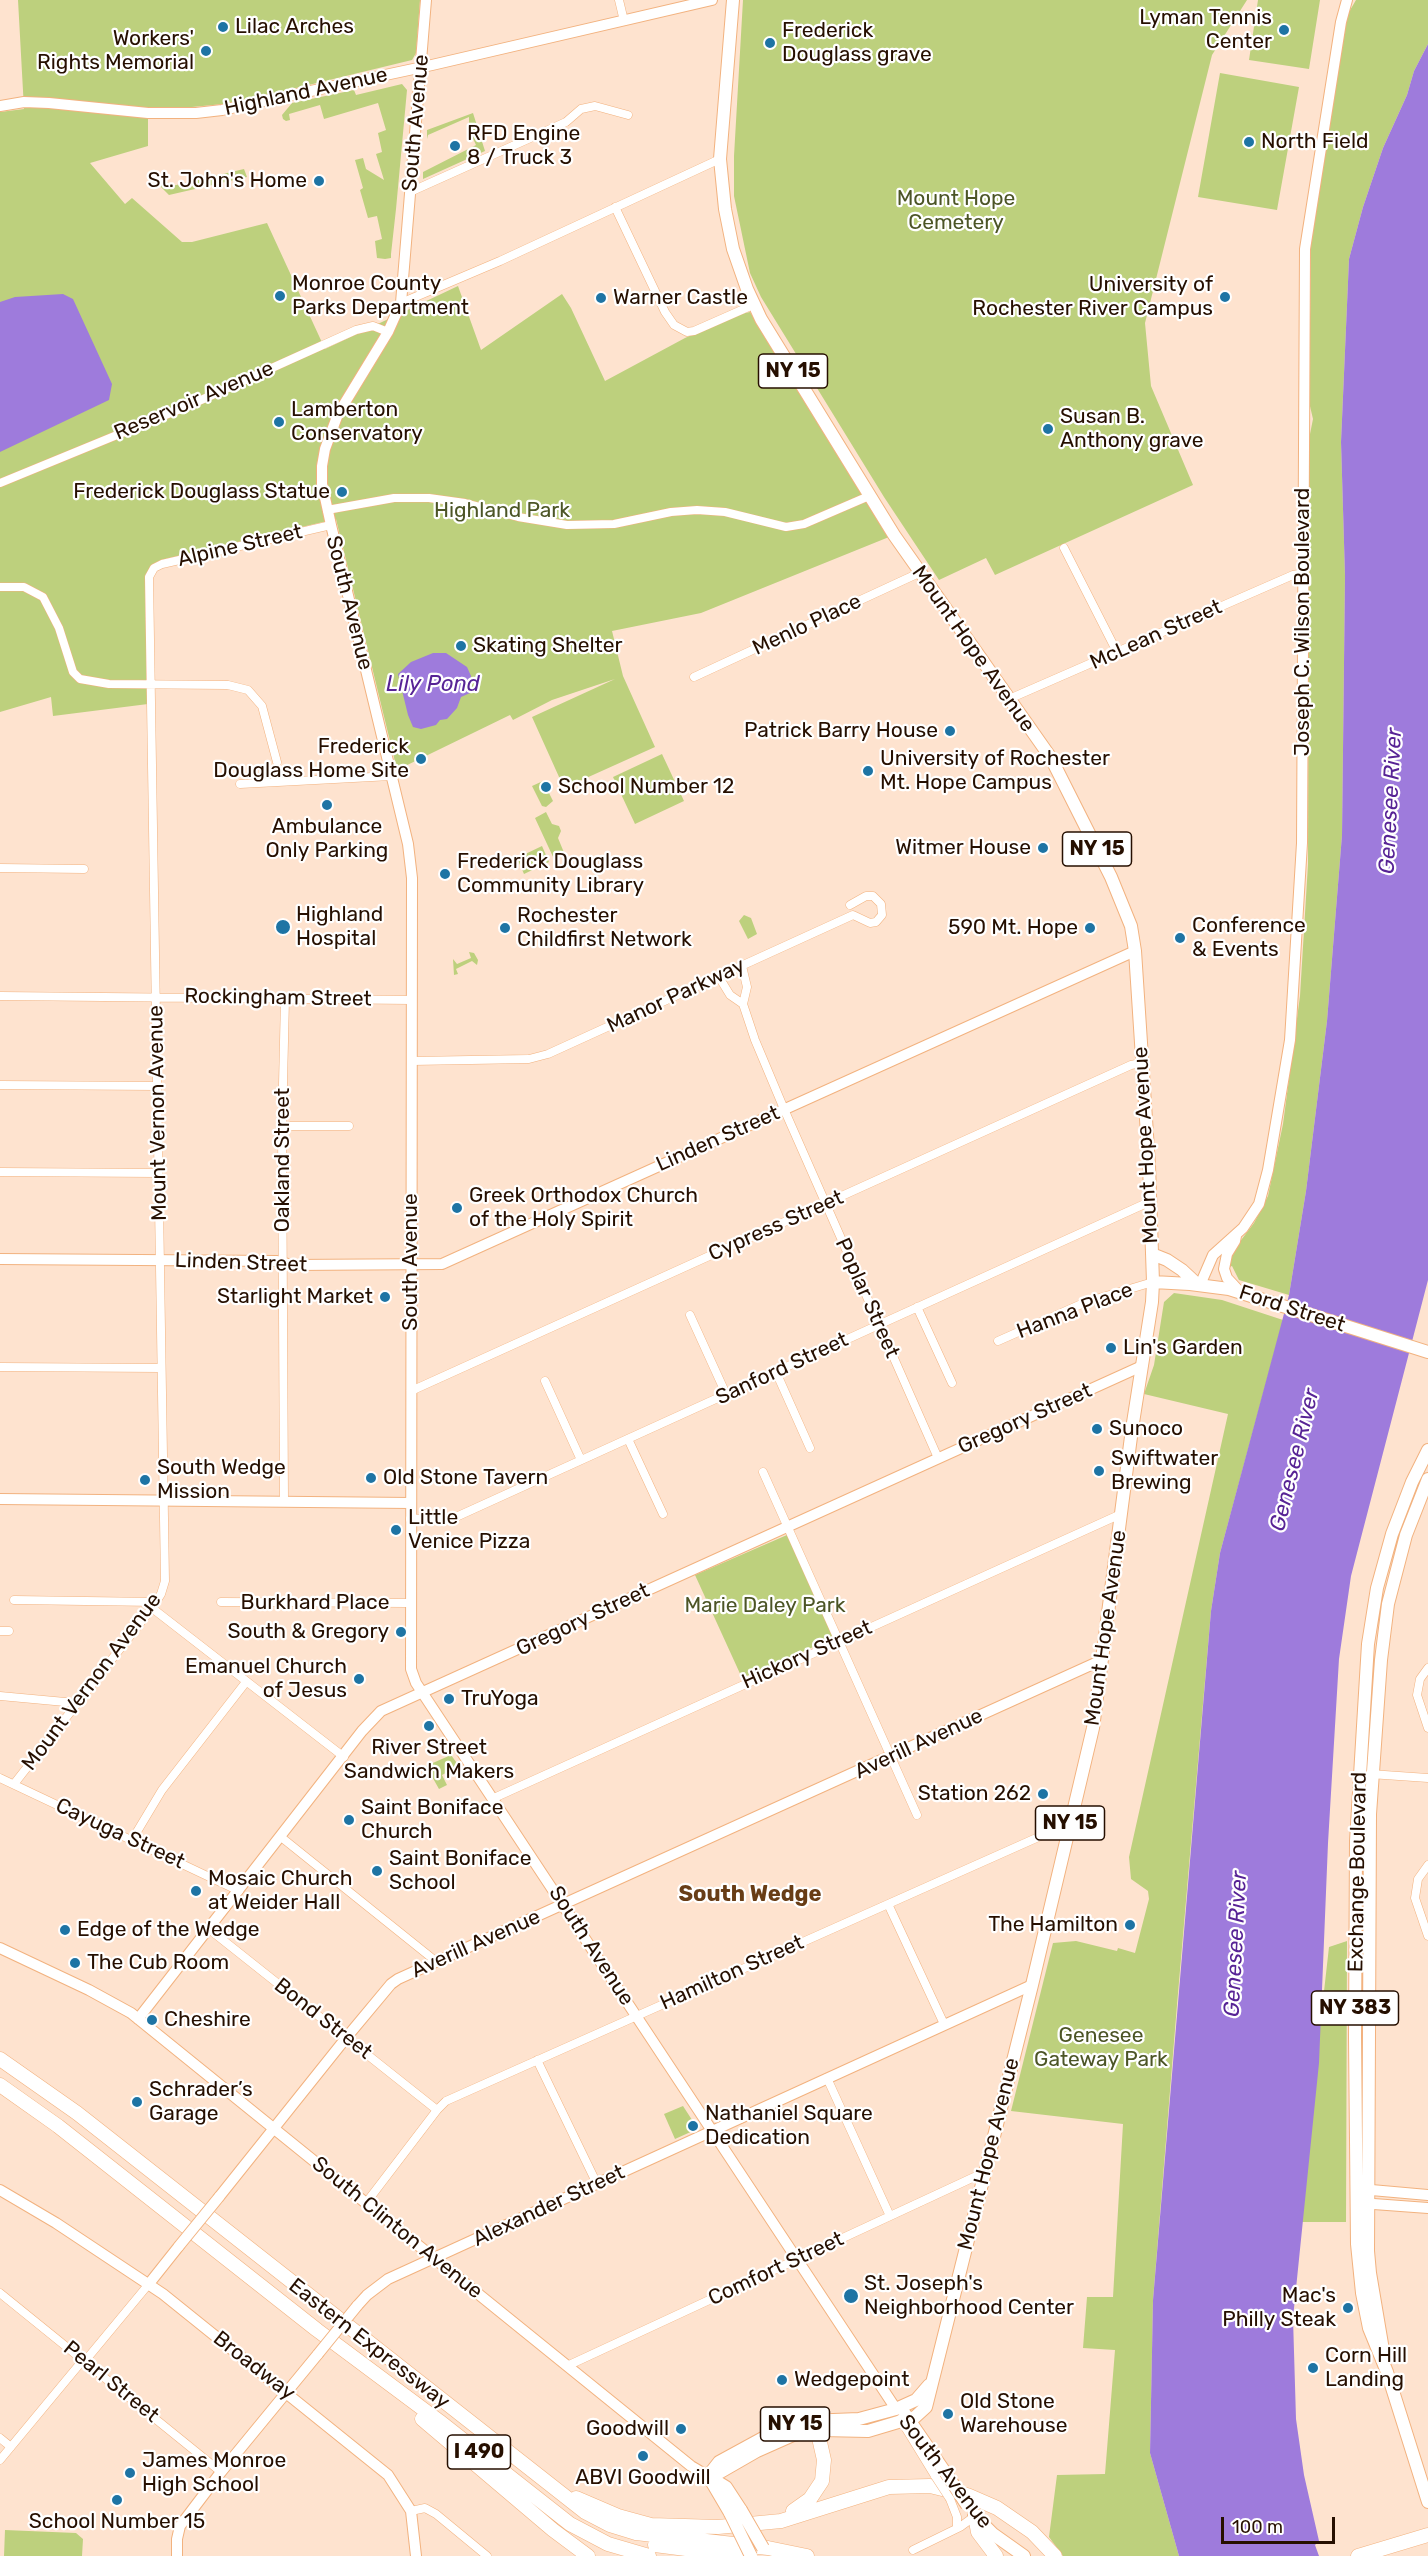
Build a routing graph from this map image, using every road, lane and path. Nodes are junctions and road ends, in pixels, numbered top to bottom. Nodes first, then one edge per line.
1 (426, 0) edge
2 (619, 0) edge
3 (712, 0) edge
4 (733, 0) edge
5 (1347, 0) edge
6 (624, 21) junction
7 (422, 68) junction
8 (0, 106) edge
9 (628, 115) dead end
10 (720, 159) junction
11 (410, 192) junction
12 (615, 207) junction
13 (401, 303) junction
14 (753, 304) junction
15 (388, 332) junction
16 (0, 483) edge
17 (869, 496) junction
18 (327, 510) junction
19 (331, 525) junction
20 (1064, 548) dead end
21 (152, 571) joint
22 (919, 573) junction
23 (1304, 573) junction
24 (0, 587) edge
25 (1117, 652) junction
26 (694, 677) dead end
27 (152, 685) junction
28 (1010, 699) junction
29 (277, 762) dead end
30 (391, 776) junction
31 (240, 784) dead end
32 (0, 868) edge
33 (84, 869) dead end
34 (850, 905) dead end
35 (1135, 951) junction
36 (742, 966) junction
37 (719, 977) junction
38 (0, 996) edge
39 (156, 997) junction
40 (285, 999) junction
41 (412, 1000) junction
42 (743, 1004) junction
43 (412, 1061) junction
44 (1141, 1063) junction
45 (0, 1085) edge
46 (158, 1086) junction
47 (784, 1109) junction
48 (282, 1126) junction
49 (349, 1126) dead end
50 (0, 1172) edge
51 (158, 1173) junction
52 (1149, 1202) junction
53 (825, 1203) junction
54 (1236, 1236) junction
55 (1152, 1254) junction
56 (0, 1259) edge
57 (160, 1260) junction
58 (283, 1262) junction
59 (411, 1266) junction
60 (1153, 1282) junction
61 (1198, 1285) junction
62 (1245, 1294) junction
63 (917, 1307) junction
64 (690, 1315) dead end
65 (879, 1324) junction
66 (998, 1341) dead end
67 (1428, 1352) edge
68 (1142, 1366) junction
69 (0, 1367) edge
70 (161, 1368) junction
71 (776, 1372) junction
72 (545, 1381) dead end
73 (952, 1383) dead end
74 (411, 1391) junction
75 (726, 1394) junction
76 (628, 1439) junction
77 (810, 1448) dead end
78 (1428, 1450) edge
79 (938, 1458) junction
80 (581, 1460) junction
81 (762, 1472) dead end
82 (1428, 1479) edge
83 (0, 1499) edge
84 (164, 1500) junction
85 (284, 1502) junction
86 (411, 1503) junction
87 (663, 1514) dead end
88 (1121, 1514) junction
89 (410, 1519) junction
90 (786, 1527) junction
91 (14, 1600) dead end
92 (221, 1602) dead end
93 (410, 1603) junction
94 (154, 1605) junction
95 (839, 1641) junction
96 (1102, 1660) junction
97 (1428, 1668) edge
98 (246, 1682) junction
99 (423, 1693) junction
100 (0, 1696) edge
101 (76, 1703) junction
102 (1428, 1728) edge
103 (344, 1757) junction
104 (891, 1757) junction
105 (1360, 1773) junction
106 (1373, 1774) junction
107 (0, 1778) edge
108 (1428, 1778) edge
109 (14, 1784) junction
110 (494, 1798) junction
111 (917, 1815) dead end
112 (1070, 1823) junction
113 (281, 1837) junction
114 (132, 1840) junction
115 (1428, 1865) edge
116 (239, 1891) junction
117 (888, 1904) junction
118 (564, 1905) junction
119 (209, 1929) junction
120 (1428, 1936) edge
121 (0, 1948) edge
122 (438, 1963) junction
123 (1032, 1985) junction
124 (636, 2015) junction
125 (138, 2019) junction
126 (944, 2024) junction
127 (346, 2038) junction
128 (0, 2059) edge
129 (537, 2060) junction
130 (827, 2078) junction
131 (0, 2085) edge
132 (437, 2110) junction
133 (274, 2130) junction
134 (712, 2130) junction
135 (985, 2172) junction
136 (597, 2184) junction
137 (1362, 2189) junction
138 (0, 2190) edge
139 (1428, 2195) edge
140 (366, 2203) junction
141 (1362, 2203) junction
142 (1428, 2208) edge
143 (890, 2216) junction
144 (435, 2258) junction
145 (798, 2259) junction
146 (148, 2284) junction
147 (0, 2293) edge
148 (317, 2330) junction
149 (84, 2361) junction
150 (567, 2366) junction
151 (932, 2380) junction
152 (287, 2392) junction
153 (896, 2409) junction
154 (826, 2419) junction
155 (905, 2420) junction
156 (817, 2431) junction
157 (0, 2438) edge
158 (11, 2447) junction
159 (0, 2460) edge
160 (526, 2467) junction
161 (221, 2472) junction
162 (708, 2476) junction
163 (1427, 2494) edge
164 (971, 2510) junction
165 (411, 2511) junction
166 (585, 2512) junction
167 (735, 2512) junction
168 (745, 2525) junction
169 (957, 2528) junction
170 (1428, 2535) edge
171 (913, 2550) dead end
172 (177, 2556) edge
173 (416, 2556) edge
174 (487, 2556) edge
175 (588, 2556) edge
176 (649, 2556) edge
177 (740, 2556) edge
178 (751, 2556) edge
179 (768, 2556) edge
180 (807, 2556) edge
181 (996, 2556) edge
182 (1024, 2556) edge
183 (1055, 2556) edge
184 (1358, 2556) edge

1 - 7 street, South Avenue
2 - 6 street
3 - 6 street, Highland Avenue
4 - 10 main road, Mount Hope Avenue / NY 15
5 - 23 street, Joseph C. Wilson Boulevard
6 - 7 street, Highland Avenue
7 - 8 street, Highland Avenue
7 - 11 street, South Avenue
9 - 11 street
10 - 12 street
10 - 14 main road, Mount Hope Avenue / NY 15
11 - 13 street, South Avenue
12 - 13 street
12 - 14 street
13 - 15 street, South Avenue
14 - 17 main road, Mount Hope Avenue / NY 15
15 - 16 street, Reservoir Avenue
15 - 18 street, South Avenue
17 - 18 street
17 - 22 main road, Mount Hope Avenue / NY 15
18 - 19 street, South Avenue
19 - 21 street, Alpine Street
19 - 30 street, South Avenue
20 - 25 street
21 - 27 street, Mount Vernon Avenue
22 - 26 street, Menlo Place
22 - 28 main road, Mount Hope Avenue / NY 15
23 - 25 street, McLean Street
23 - 54 street, Joseph C. Wilson Boulevard
24 - 27 street
25 - 28 street, McLean Street
27 - 29 street
27 - 39 street, Mount Vernon Avenue
28 - 35 main road, Mount Hope Avenue / NY 15
30 - 31 street
30 - 41 street, South Avenue
32 - 33 street
34 - 36 street, Manor Parkway
35 - 44 main road, Mount Hope Avenue / NY 15
35 - 47 street, Linden Street
36 - 37 street, Manor Parkway
36 - 42 street, Poplar Street
37 - 42 street, Poplar Street
37 - 43 street, Manor Parkway
38 - 39 street, Rockingham Street
39 - 40 street, Rockingham Street
39 - 46 street, Mount Vernon Avenue
40 - 41 street, Rockingham Street
40 - 48 street, Oakland Street
41 - 43 street, South Avenue
42 - 47 street, Poplar Street
43 - 59 street, South Avenue
44 - 52 main road, Mount Hope Avenue / NY 15
44 - 53 street, Cypress Street
45 - 46 street
46 - 51 street, Mount Vernon Avenue
47 - 53 street, Poplar Street
47 - 59 street, Linden Street
48 - 49 street
48 - 58 street, Oakland Street
50 - 51 street
51 - 57 street, Mount Vernon Avenue
52 - 55 main road, Mount Hope Avenue / NY 15
52 - 63 street, Sanford Street
53 - 65 street, Poplar Street
53 - 74 street, Cypress Street
54 - 61 street, Joseph C. Wilson Boulevard
54 - 62 street, Joseph C. Wilson Boulevard
55 - 60 main road, Mount Hope Avenue / NY 15
55 - 61 main road
56 - 57 street, Linden Street
57 - 58 street, Linden Street
57 - 70 street, Mount Vernon Avenue
58 - 59 street, Linden Street
58 - 85 street, Oakland Street
59 - 74 street, South Avenue
60 - 61 main road, Ford Street
60 - 66 street, Hanna Place
60 - 68 main road, Mount Hope Avenue / NY 15
61 - 62 main road, Ford Street
62 - 67 main road, Ford Street
63 - 65 street, Sanford Street
63 - 73 street
64 - 75 street
65 - 71 street, Sanford Street
65 - 79 street, Poplar Street
68 - 79 street, Gregory Street
68 - 88 main road, Mount Hope Avenue / NY 15
69 - 70 street
70 - 84 street, Mount Vernon Avenue
71 - 75 street, Sanford Street
71 - 77 street
72 - 80 street
74 - 86 street, South Avenue
75 - 76 street, Sanford Street
76 - 80 street, Sanford Street
76 - 87 street
78 - 105 main road, Exchange Boulevard / NY 383
79 - 90 street, Gregory Street
80 - 89 street, Sanford Street
81 - 90 street
82 - 106 main road, Exchange Boulevard / NY 383
83 - 84 street
84 - 85 street
84 - 94 street, Mount Vernon Avenue
85 - 86 street
86 - 89 street, South Avenue
88 - 95 street, Hickory Street
88 - 96 main road, Mount Hope Avenue / NY 15
89 - 93 street, South Avenue
90 - 95 street
90 - 99 street, Gregory Street
91 - 94 street
92 - 93 street, Burkhard Place
93 - 99 street, South Avenue
94 - 98 street
94 - 101 street, Mount Vernon Avenue
95 - 104 street
95 - 110 street, Hickory Street
96 - 104 street, Averill Avenue
96 - 112 main road, Mount Hope Avenue / NY 15
97 - 102 street
98 - 103 street
98 - 114 street
99 - 103 street, Gregory Street
99 - 110 street, South Avenue
100 - 101 street
101 - 109 street, Mount Vernon Avenue
103 - 113 street, Gregory Street
104 - 111 street
104 - 118 street, Averill Avenue
105 - 106 street
105 - 137 main road, Exchange Boulevard / NY 383
106 - 108 street
106 - 137 main road, Exchange Boulevard / NY 383
107 - 109 street, Cayuga Street
109 - 114 street, Cayuga Street
110 - 118 street, South Avenue
112 - 117 street, Hamilton Street
112 - 123 main road, Mount Hope Avenue / NY 15
113 - 116 street, Gregory Street
113 - 122 street
114 - 116 street, Cayuga Street
115 - 120 street
116 - 119 street, Gregory Street
117 - 124 street, Hamilton Street
117 - 126 street
118 - 122 street, Averill Avenue
118 - 124 street, South Avenue
119 - 125 street, Gregory Street
119 - 127 street, Bond Street
121 - 125 street, South Clinton Avenue
122 - 127 street, Averill Avenue
123 - 126 street, Alexander Street
123 - 135 main road, Mount Hope Avenue / NY 15
124 - 129 street, Hamilton Street
124 - 134 street, South Avenue
125 - 133 street, South Clinton Avenue
126 - 130 street, Alexander Street
127 - 132 street, Bond Street
127 - 133 street, Averill Avenue
128 - 160 highway, Eastern Expressway / I 490
129 - 132 street, Hamilton Street
129 - 136 street
130 - 134 street, Alexander Street
130 - 143 street
131 - 148 highway, Eastern Expressway / I 490
132 - 140 street, Hamilton Street
133 - 140 street, South Clinton Avenue
133 - 146 street, Averill Avenue, bridge
134 - 136 street, Alexander Street
134 - 145 street, South Avenue
135 - 143 street, Comfort Street
135 - 151 main road, Mount Hope Avenue / NY 15
136 - 144 street, Alexander Street
137 - 139 street
137 - 141 main road, Exchange Boulevard / NY 383
138 - 146 street, Broadway
140 - 144 street, South Clinton Avenue
141 - 142 street
141 - 163 main road, Exchange Boulevard / NY 383
143 - 145 street, Comfort Street
144 - 150 street, South Clinton Avenue
144 - 152 street, Alexander Street, bridge
145 - 150 street, Comfort Street
145 - 153 street, South Avenue
146 - 149 street, Averill Avenue
146 - 152 street, Broadway
147 - 149 street, Pearl Street
148 - 175 highway
148 - 176 highway, Eastern Expressway / I 490
149 - 158 street, Averill Avenue
149 - 161 street, Pearl Street
150 - 162 street, South Clinton Avenue
151 - 153 main road, Mount Hope Avenue / NY 15
151 - 155 main road, Mount Hope Avenue / NY 15
152 - 161 street, Alexander Street
152 - 165 street, Broadway
153 - 154 main road, NY 15
153 - 155 main road, South Avenue
154 - 156 highway
154 - 162 main road, NY 15
155 - 156 main road
155 - 164 main road, South Avenue, bridge
155 - 169 street, South Avenue, bridge
156 - 162 main road
156 - 168 highway
157 - 158 street
158 - 159 street, Averill Avenue
160 - 166 highway, Eastern Expressway / I 490
160 - 168 highway
161 - 172 street, Alexander Street
162 - 167 main road, South Clinton Avenue
164 - 169 street
164 - 181 highway
164 - 182 main road, South Avenue
165 - 173 street
165 - 174 street
166 - 177 highway
166 - 180 highway, Eastern Expressway / I 490
167 - 178 main road, South Clinton Avenue, bridge
167 - 179 main road, bridge
168 - 183 highway
169 - 171 street
170 - 184 highway

